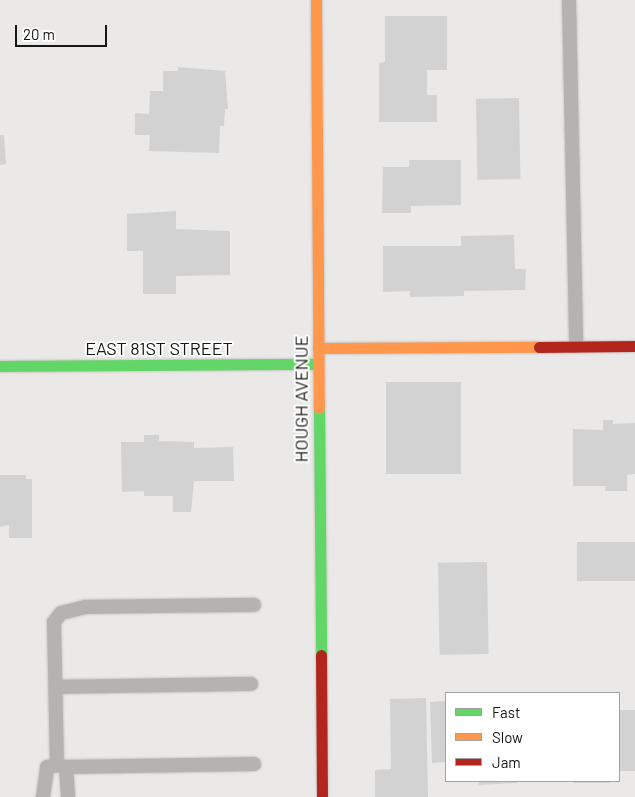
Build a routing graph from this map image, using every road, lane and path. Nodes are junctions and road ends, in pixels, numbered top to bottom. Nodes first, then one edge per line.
1 (316, 0) edge
2 (569, 0) edge
3 (576, 346) junction
4 (635, 346) edge
5 (318, 348) junction
6 (318, 364) junction
7 (0, 366) edge
8 (254, 605) dead end
9 (251, 684) dead end
10 (56, 687) junction
11 (254, 764) dead end
12 (62, 766) junction
13 (43, 797) edge
14 (68, 797) edge
15 (322, 797) edge

1 - 5 street, HOUGH AVENUE
2 - 3 lane
3 - 4 street
3 - 5 street
5 - 6 street, HOUGH AVENUE
6 - 7 street, EAST 81ST STREET
6 - 15 street, HOUGH AVENUE
8 - 10 lane
9 - 10 lane
10 - 12 lane
11 - 12 lane
12 - 13 lane
12 - 14 lane

